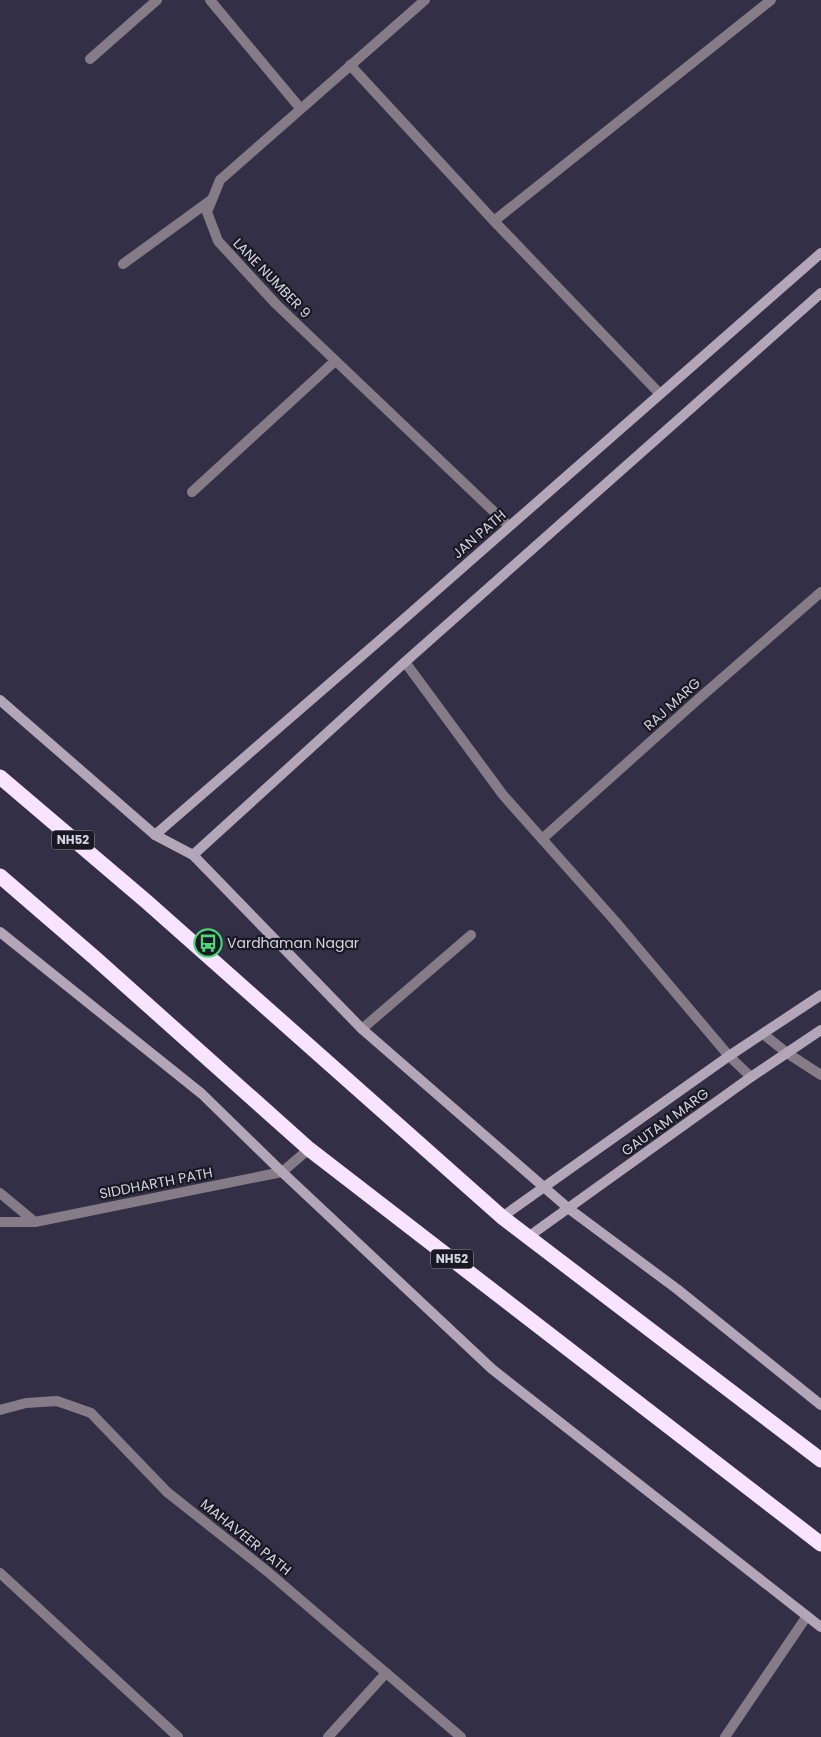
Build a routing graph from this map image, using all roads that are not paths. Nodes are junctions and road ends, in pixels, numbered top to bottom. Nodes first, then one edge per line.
1 (156, 0) edge
2 (210, 0) edge
3 (425, 0) edge
4 (771, 0) edge
5 (90, 59) dead end
6 (350, 65) junction
7 (300, 108) junction
8 (211, 200) junction
9 (494, 221) junction
10 (821, 253) edge
11 (123, 264) dead end
12 (821, 293) edge
13 (335, 361) junction
14 (660, 394) junction
15 (192, 492) dead end
16 (509, 526) junction
17 (821, 592) edge
18 (405, 662) junction
19 (0, 700) edge
20 (0, 777) edge
21 (155, 835) junction
22 (542, 839) junction
23 (192, 855) junction
24 (0, 876) edge
25 (0, 932) edge
26 (471, 935) dead end
27 (821, 995) edge
28 (362, 1029) junction
29 (821, 1030) edge
30 (763, 1034) junction
31 (787, 1053) junction
32 (729, 1056) junction
33 (821, 1075) edge
34 (751, 1077) junction
35 (309, 1148) junction
36 (282, 1172) junction
37 (545, 1188) junction
38 (0, 1193) edge
39 (568, 1208) junction
40 (502, 1218) junction
41 (0, 1222) edge
42 (35, 1222) junction
43 (528, 1237) junction
44 (821, 1405) edge
45 (0, 1410) edge
46 (821, 1460) edge
47 (821, 1544) edge
48 (0, 1573) edge
49 (807, 1616) junction
50 (821, 1627) edge
51 (386, 1673) junction
52 (178, 1737) edge
53 (328, 1737) edge
54 (461, 1737) edge
55 (725, 1737) edge

1 - 5 street
2 - 7 street
3 - 6 street, LANE NUMBER 9
4 - 9 street
6 - 7 street, LANE NUMBER 9
6 - 9 street
7 - 8 street, LANE NUMBER 9
8 - 11 street
8 - 13 street, LANE NUMBER 9
9 - 14 street
10 - 14 street, JAN PATH
12 - 18 street
13 - 15 street
13 - 16 street, LANE NUMBER 9
14 - 16 street, JAN PATH
16 - 21 street, JAN PATH
17 - 22 street, RAJ MARG
18 - 22 street
18 - 23 street
19 - 21 street
20 - 40 highway, NH52
21 - 23 street
22 - 32 street
23 - 28 street
24 - 35 highway, NH52
25 - 36 street
26 - 28 street
27 - 30 street
28 - 37 street
29 - 31 street, GAUTAM MARG
30 - 31 street
30 - 32 street
31 - 33 street
31 - 34 street, GAUTAM MARG
32 - 34 street
32 - 37 street
34 - 39 street, GAUTAM MARG
35 - 36 street
35 - 47 highway, NH52
36 - 42 street, SIDDHARTH PATH
36 - 49 street
37 - 39 street
37 - 40 street
38 - 42 street
39 - 43 street, GAUTAM MARG
39 - 44 street
40 - 43 highway, NH52
41 - 42 street, SIDDHARTH PATH
43 - 46 highway, NH52
45 - 51 street, MAHAVEER PATH
48 - 52 street
49 - 50 street
49 - 55 street
51 - 53 street
51 - 54 street, MAHAVEER PATH

